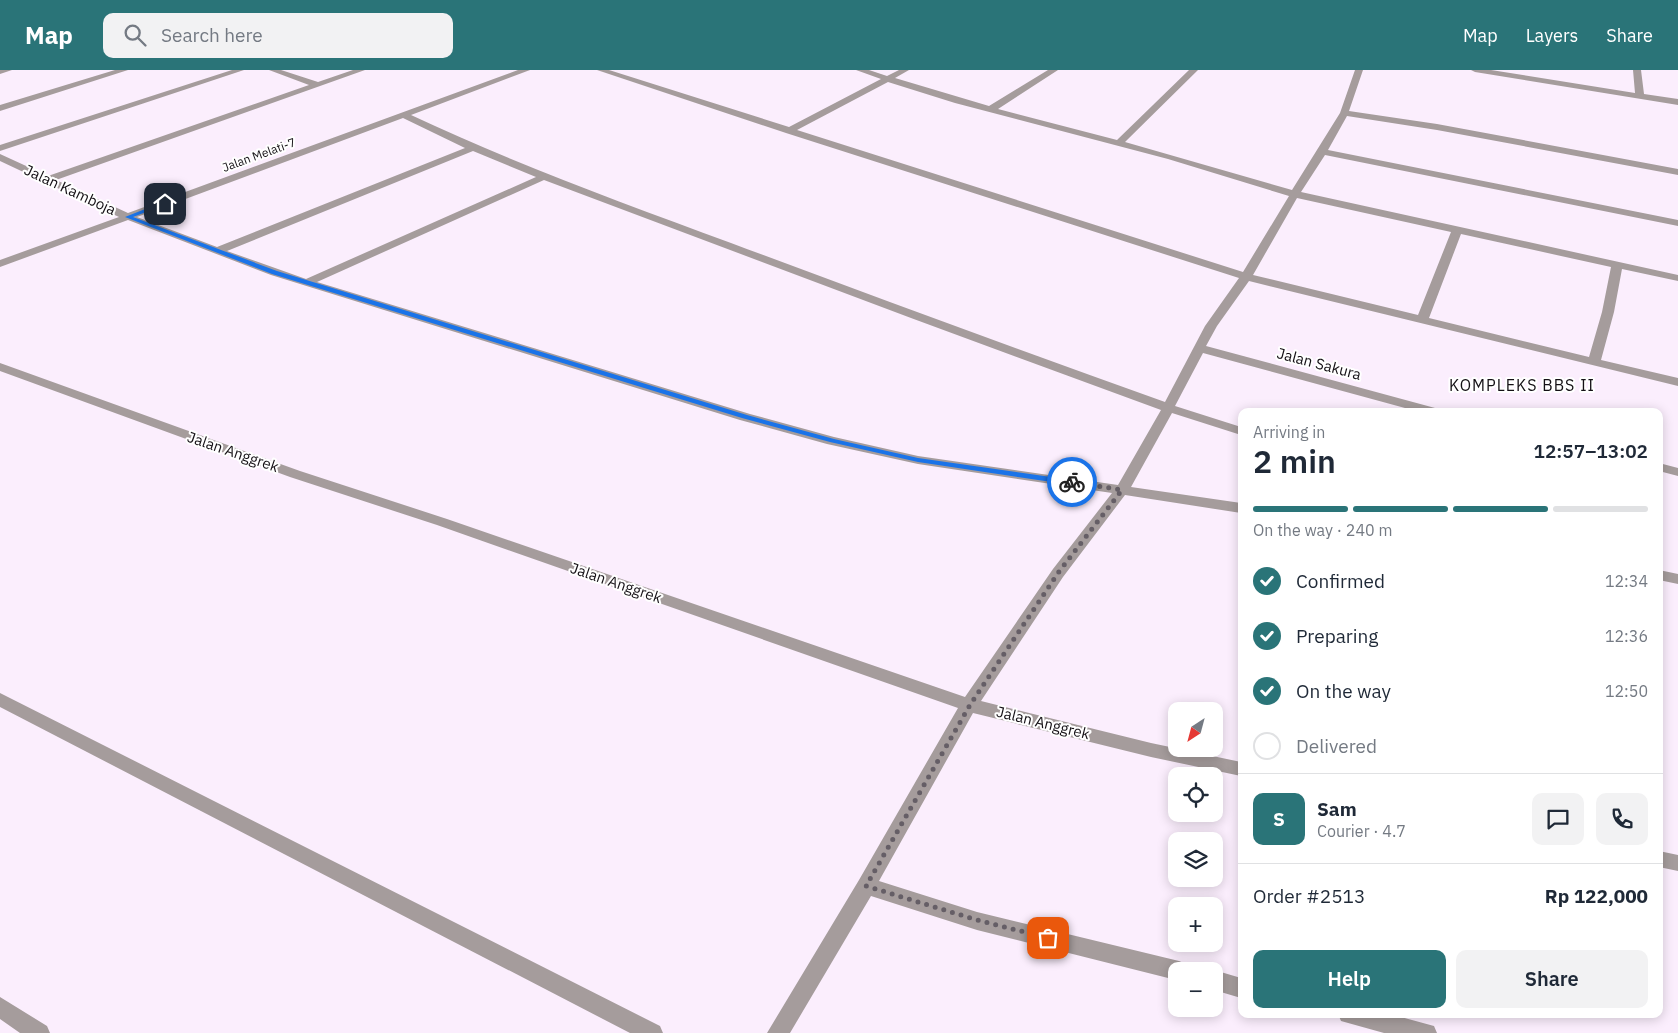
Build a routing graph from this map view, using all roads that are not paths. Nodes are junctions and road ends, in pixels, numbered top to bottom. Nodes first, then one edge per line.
1 (8, 70) edge
2 (124, 70) edge
3 (240, 70) edge
4 (273, 70) edge
5 (362, 70) edge
6 (526, 70) edge
7 (600, 70) edge
8 (860, 70) edge
9 (905, 70) edge
10 (1054, 70) edge
11 (1194, 70) edge
12 (1360, 70) edge
13 (1474, 70) edge
14 (1637, 70) edge
15 (0, 72) edge
16 (1515, 73) edge
17 (890, 79) junction
18 (317, 85) junction
19 (1640, 96) junction
20 (1678, 102) edge
21 (0, 108) edge
22 (991, 109) junction
23 (1344, 113) junction
24 (405, 116) junction
25 (789, 131) junction
26 (1119, 143) junction
27 (0, 148) edge
28 (473, 148) junction
29 (1322, 152) junction
30 (0, 157) edge
31 (1678, 172) edge
32 (544, 177) junction
33 (49, 179) junction
34 (1294, 194) junction
35 (128, 217) junction
36 (1678, 223) edge
37 (1457, 230) junction
38 (217, 251) junction
39 (0, 264) edge
40 (1617, 265) junction
41 (1246, 277) junction
42 (1678, 278) edge
43 (306, 283) junction
44 (1422, 321) junction
45 (1199, 348) junction
46 (1594, 362) junction
47 (0, 367) edge
48 (1678, 382) edge
49 (1168, 408) junction
50 (1419, 408) edge
51 (1238, 430) edge
52 (1663, 468) edge
53 (1678, 472) edge
54 (1122, 490) junction
55 (1238, 508) edge
56 (1663, 576) edge
57 (1678, 579) edge
58 (0, 699) edge
59 (970, 705) junction
60 (1238, 768) edge
61 (1663, 860) edge
62 (1678, 863) edge
63 (866, 886) junction
64 (1168, 968) edge
65 (1223, 983) edge
66 (1238, 987) edge
67 (0, 1007) edge
68 (1365, 1018) edge
69 (40, 1033) edge
70 (652, 1033) edge
71 (778, 1033) edge
72 (1426, 1033) edge

1 - 15 street
2 - 21 street
3 - 27 street
4 - 18 street
5 - 18 street
6 - 24 street, Jalan Melati-7
7 - 25 street
8 - 17 street
9 - 17 street
10 - 22 street
11 - 26 street
12 - 23 street
13 - 16 street
14 - 19 street
16 - 19 street
17 - 22 street
17 - 25 street
18 - 33 street
19 - 20 street
22 - 26 street
23 - 29 street
23 - 31 street
24 - 28 street
24 - 35 street, Jalan Melati-7
25 - 41 street
26 - 34 street
28 - 32 street
28 - 38 street
29 - 34 street
29 - 36 street
30 - 33 street, Jalan Kamboja
32 - 43 street
32 - 49 street
33 - 35 street, Jalan Kamboja
34 - 37 street
34 - 41 street
35 - 38 street, Jalan Kamboja
35 - 39 street, Jalan Melati-7
37 - 40 street
37 - 44 street
38 - 43 street, Jalan Kamboja
40 - 42 street
40 - 46 street
41 - 44 street
41 - 45 street
43 - 54 street, Jalan Kamboja
44 - 46 street
45 - 49 street
45 - 50 street, Jalan Sakura
46 - 48 street
47 - 59 street, Jalan Anggrek
49 - 51 street
49 - 54 street
52 - 53 street
54 - 55 street, Jalan Kamboja
54 - 59 street
56 - 57 street
58 - 70 street
59 - 60 street, Jalan Anggrek
59 - 63 street
61 - 62 street
63 - 64 street
63 - 71 street
65 - 66 street
67 - 69 street
68 - 72 street

